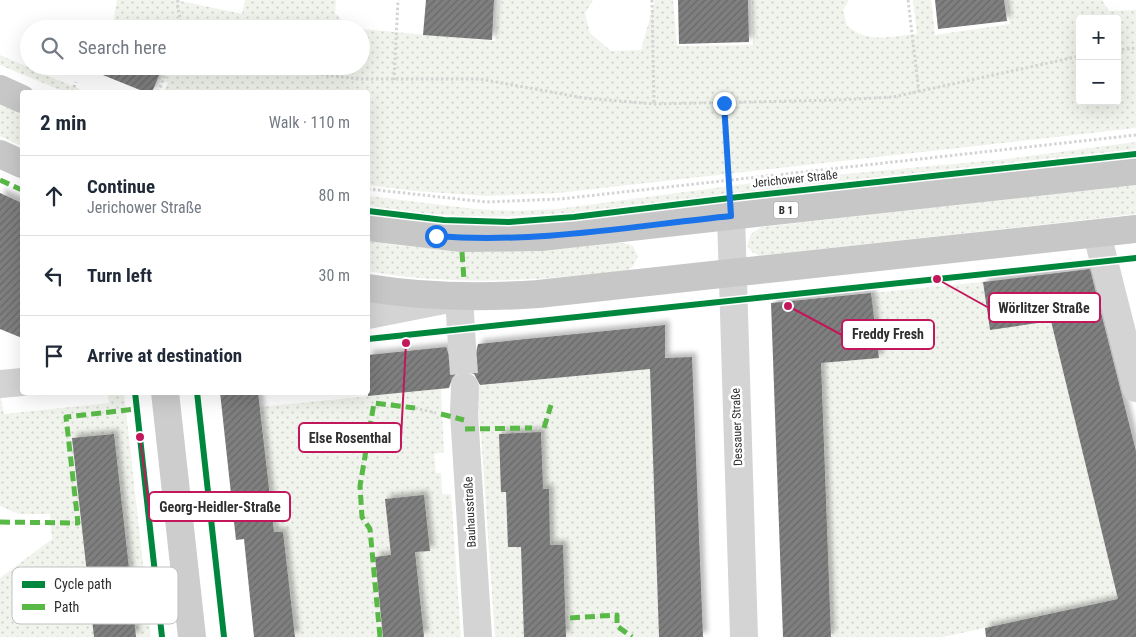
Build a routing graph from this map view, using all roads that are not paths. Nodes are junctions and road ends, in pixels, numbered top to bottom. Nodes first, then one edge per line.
1 (0, 89) edge
2 (20, 98) edge
3 (0, 154) edge
4 (20, 163) edge
5 (1136, 171) edge
6 (731, 216) junction
7 (370, 227) edge
8 (1136, 229) edge
9 (1097, 234) junction
10 (732, 274) junction
11 (370, 288) edge
12 (459, 296) junction
13 (370, 314) edge
14 (462, 346) tunnel mouth
15 (20, 382) edge
16 (0, 384) edge
17 (465, 387) tunnel mouth
18 (1136, 388) edge
19 (166, 395) edge
20 (192, 637) edge
21 (478, 637) edge
22 (744, 637) edge

1 - 2 main road
3 - 4 main road
5 - 6 main road, B 1
6 - 7 main road, B 1
6 - 10 street, Dessauer Straße
8 - 9 main road
9 - 10 main road
9 - 18 street
10 - 12 main road
10 - 22 street, Dessauer Straße
11 - 12 main road
12 - 13 street
12 - 14 street
15 - 16 street
17 - 21 street, Bauhausstraße
19 - 20 street

